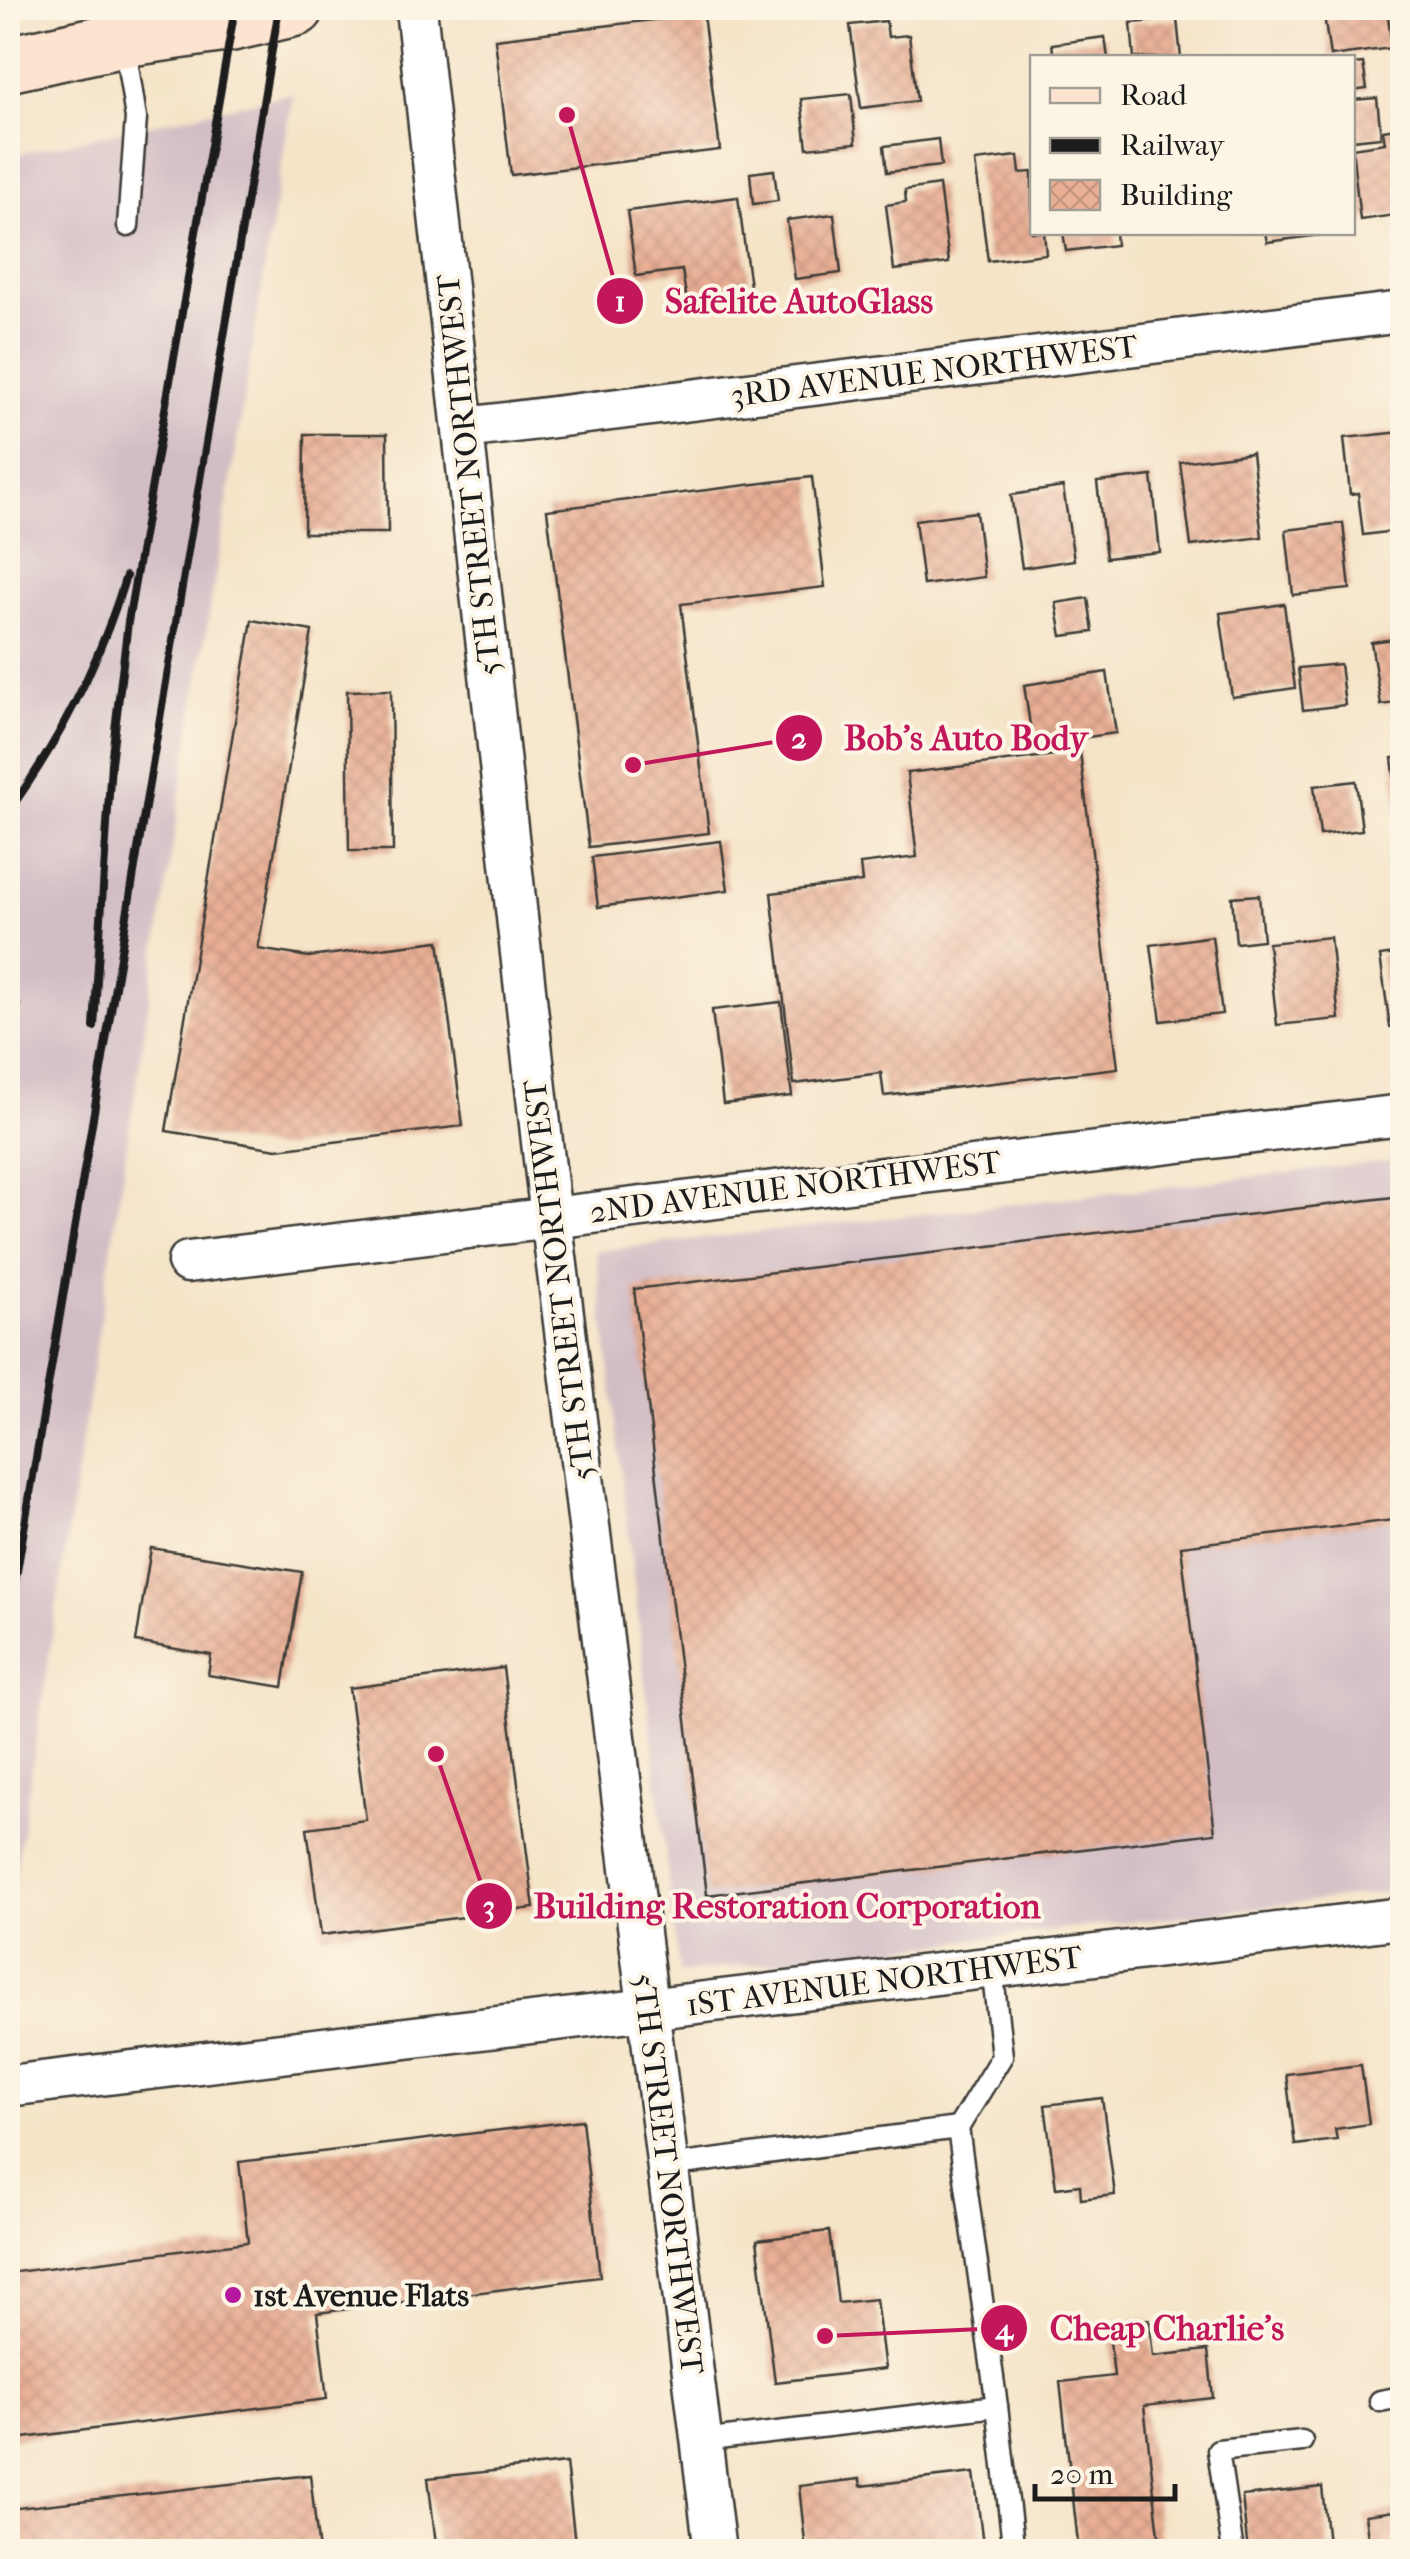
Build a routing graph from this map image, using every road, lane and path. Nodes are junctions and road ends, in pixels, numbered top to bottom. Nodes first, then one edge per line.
1 (296, 8) edge
2 (416, 8) edge
3 (123, 39) junction
4 (8, 64) edge
5 (128, 226) dead end
6 (1402, 312) edge
7 (465, 428) junction
8 (1402, 1115) edge
9 (550, 1216) junction
10 (188, 1262) dead end
11 (1402, 1918) edge
12 (992, 1967) junction
13 (648, 2010) junction
14 (8, 2086) edge
15 (958, 2128) junction
16 (667, 2166) junction
17 (1402, 2397) edge
18 (1380, 2401) dead end
19 (997, 2406) junction
20 (1302, 2441) dead end
21 (701, 2442) junction
22 (715, 2552) edge
23 (1014, 2552) edge
24 (1232, 2552) edge

1 - 3 main road
2 - 7 street, 5TH STREET NORTHWEST
3 - 4 main road
3 - 5 lane
6 - 7 street, 3RD AVENUE NORTHWEST
7 - 9 street, 5TH STREET NORTHWEST
8 - 9 street, 2ND AVENUE NORTHWEST
9 - 10 street, 2ND AVENUE NORTHWEST
9 - 13 street, 5TH STREET NORTHWEST
11 - 12 street, 1ST AVENUE NORTHWEST
12 - 13 street, 1ST AVENUE NORTHWEST
12 - 15 lane
13 - 14 street, 1ST AVENUE NORTHWEST
13 - 16 street, 5TH STREET NORTHWEST
15 - 16 lane
15 - 19 lane
16 - 21 street, 5TH STREET NORTHWEST
17 - 18 lane
19 - 21 lane
19 - 23 lane
20 - 24 lane
21 - 22 street, 5TH STREET NORTHWEST

